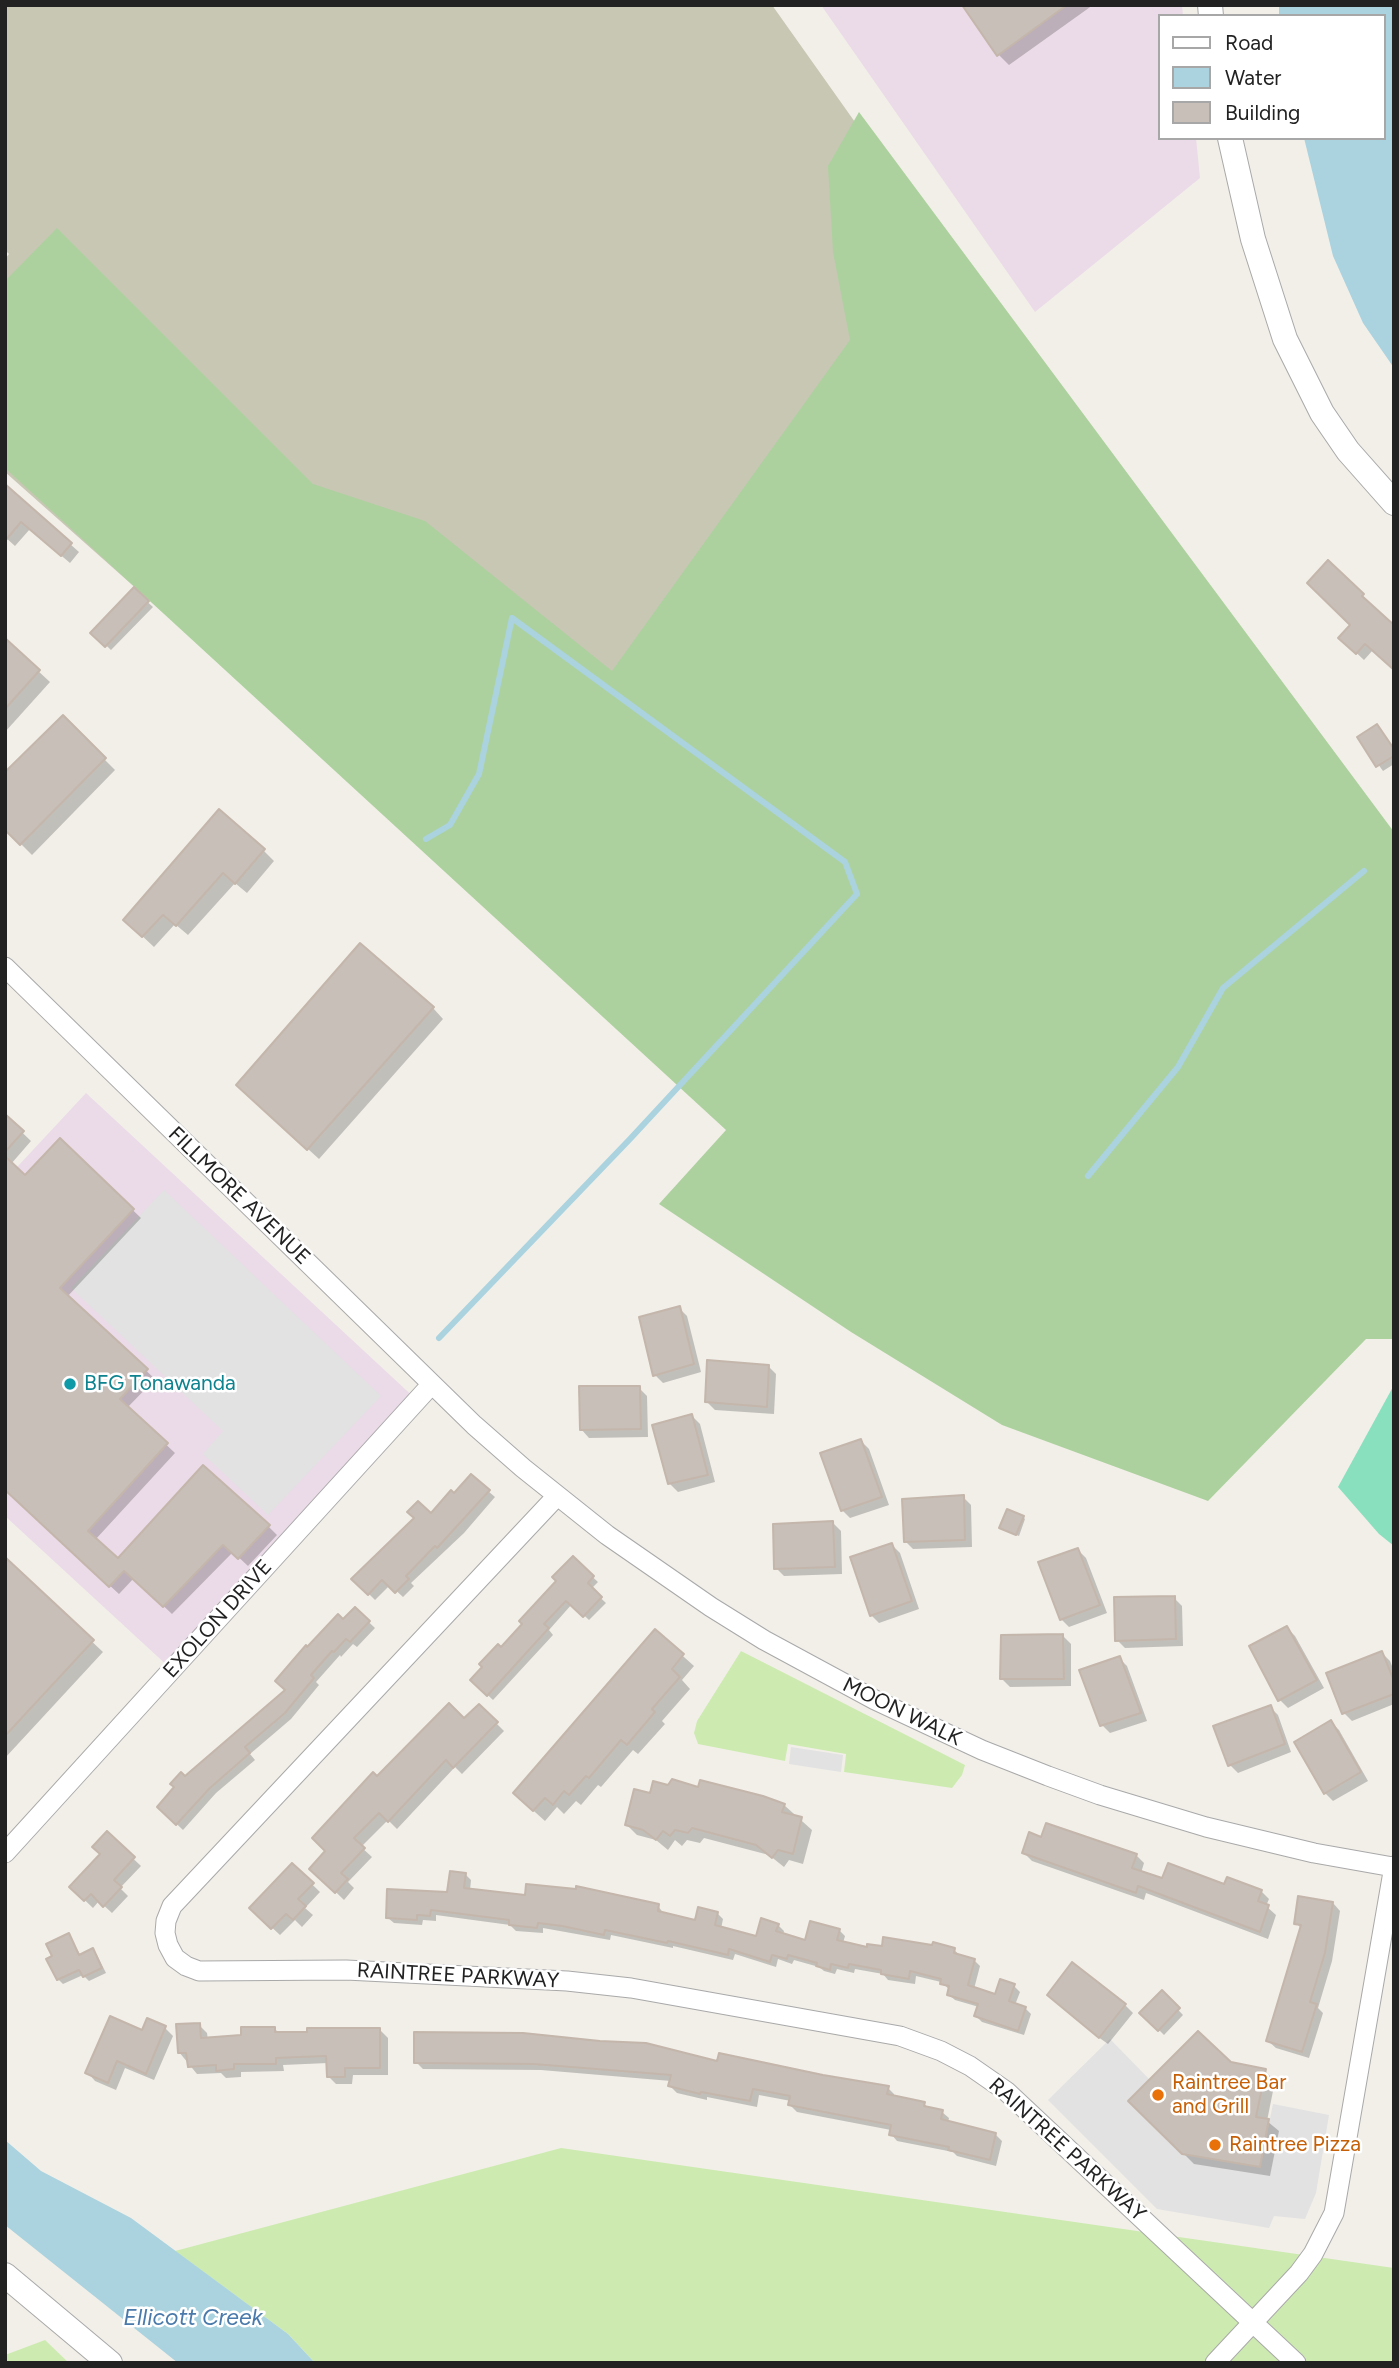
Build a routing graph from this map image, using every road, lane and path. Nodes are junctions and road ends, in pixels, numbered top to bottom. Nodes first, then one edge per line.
1 (1230, 140) edge
2 (1394, 503) edge
3 (5, 967) edge
4 (431, 1385) junction
5 (474, 1425) joint
6 (557, 1496) junction
7 (5, 1853) edge
8 (1394, 1867) edge
9 (5, 2275) edge
10 (1254, 2322) junction
11 (110, 2363) edge
12 (1215, 2363) edge
13 (1296, 2363) edge

1 - 2 street
3 - 4 street, FILLMORE AVENUE
4 - 5 street, FILLMORE AVENUE
4 - 7 street, EXOLON DRIVE
5 - 6 street, MOON WALK
6 - 8 street, MOON WALK
6 - 10 street, RAINTREE PARKWAY
8 - 10 street
9 - 11 street
10 - 12 street
10 - 13 street, RAINTREE PARKWAY

